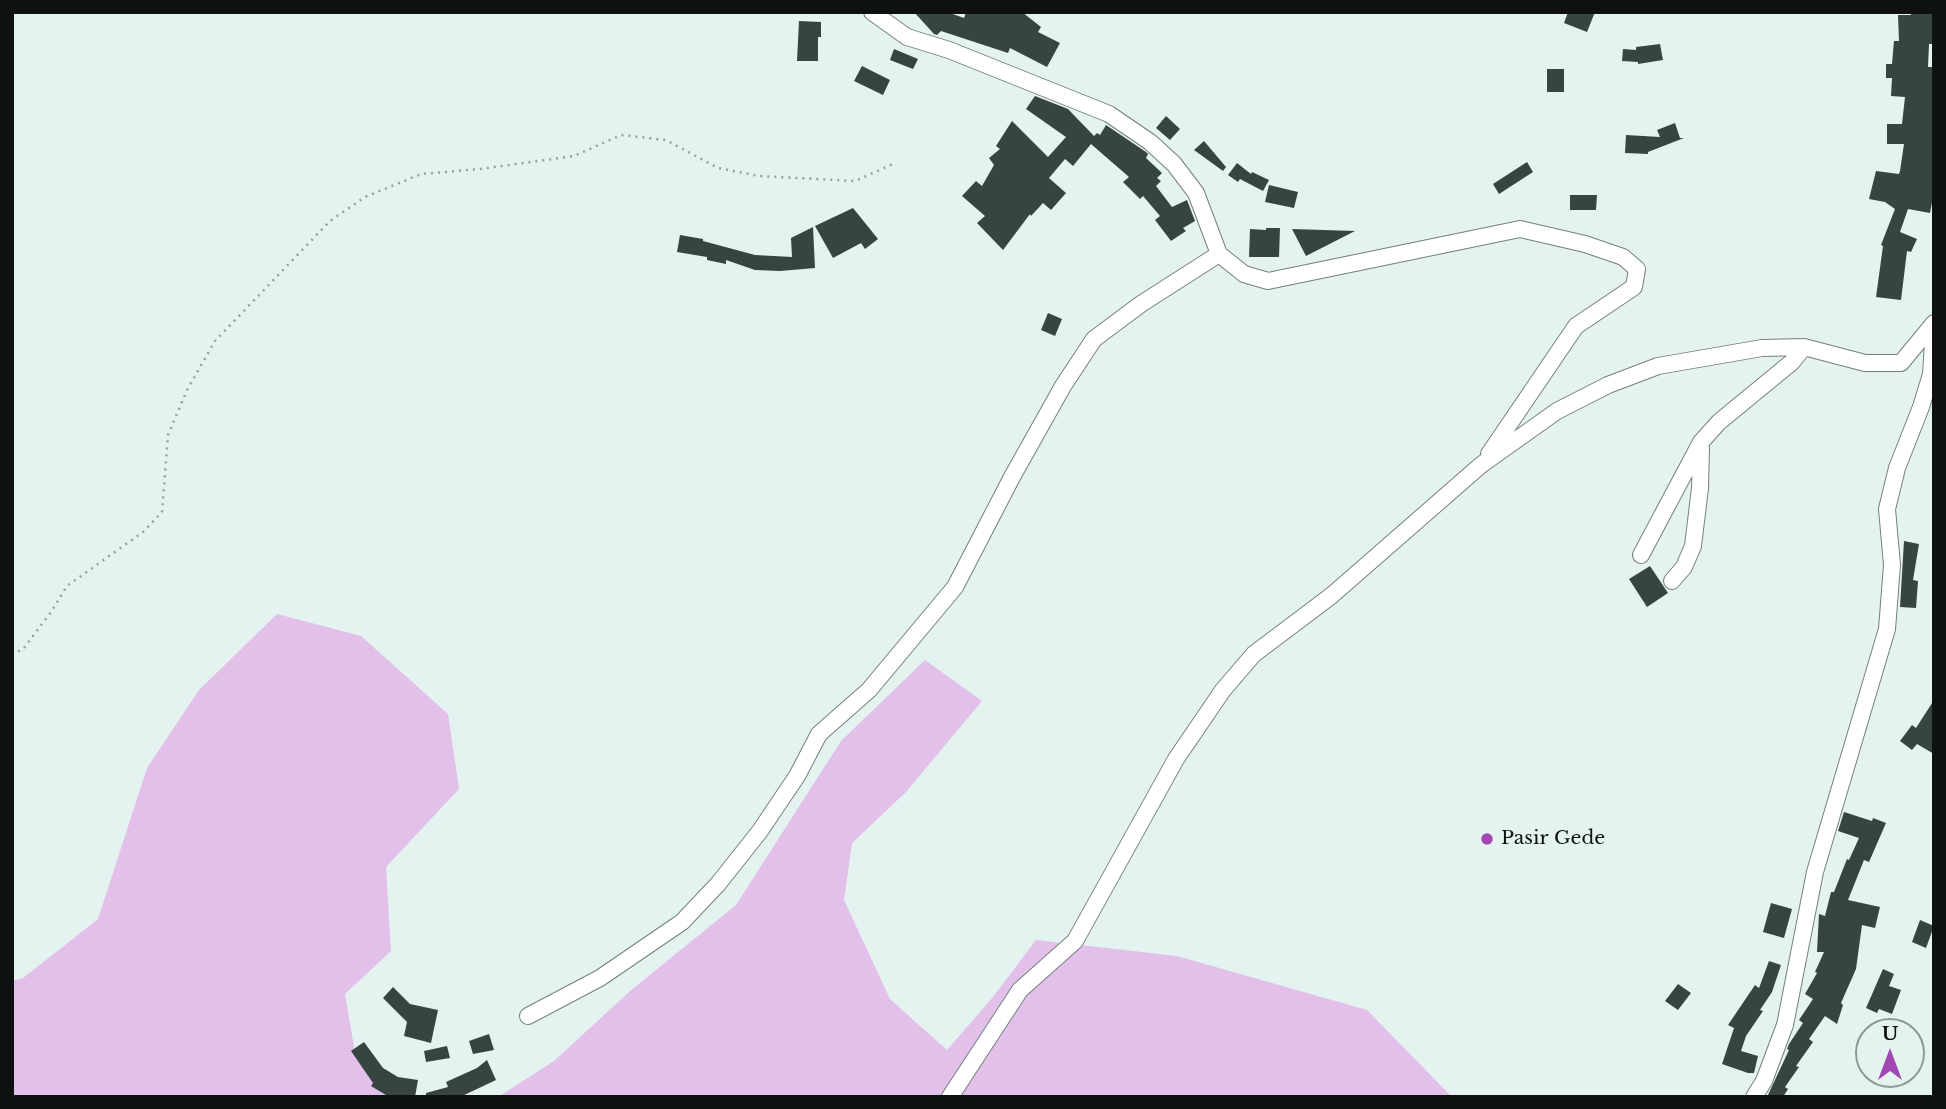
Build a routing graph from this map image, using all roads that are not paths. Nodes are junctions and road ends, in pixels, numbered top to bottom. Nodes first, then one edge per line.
1 (872, 12) edge
2 (1219, 254) junction
3 (1934, 325) edge
4 (1804, 347) junction
5 (1701, 443) junction
6 (1481, 465) junction
7 (1641, 555) dead end
8 (1672, 581) dead end
9 (528, 1016) dead end
10 (950, 1097) edge
11 (1754, 1097) edge

1 - 2 street
2 - 6 street
2 - 9 street
3 - 4 street
3 - 11 street
4 - 5 street
4 - 6 street
5 - 7 street
5 - 8 street
6 - 10 street

